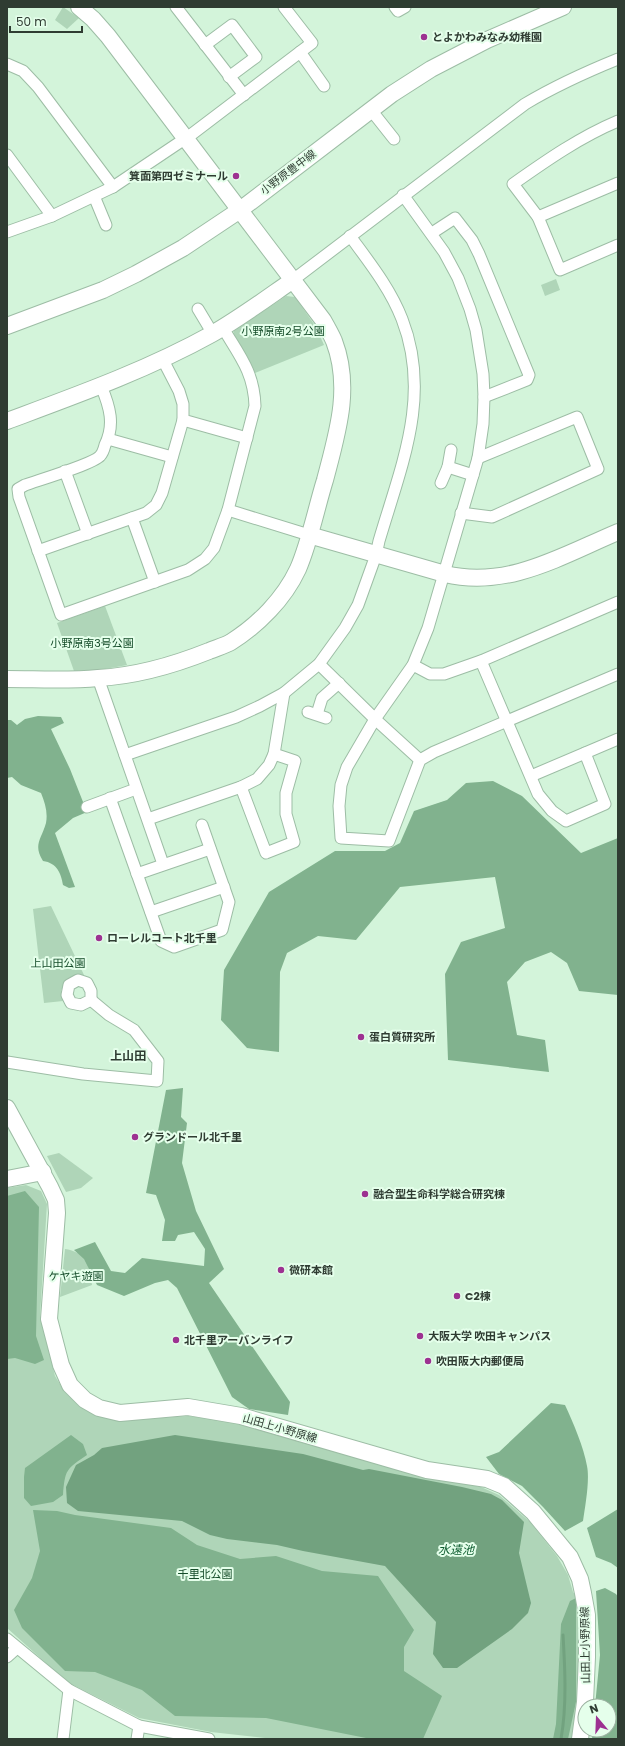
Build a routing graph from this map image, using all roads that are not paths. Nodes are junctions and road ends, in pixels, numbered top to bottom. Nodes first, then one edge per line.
1 (79, 7) edge
2 (284, 7) edge
3 (395, 7) edge
4 (406, 7) edge
5 (563, 7) edge
6 (182, 9) edge
7 (205, 45) junction
8 (300, 52) junction
9 (618, 59) edge
10 (7, 64) edge
11 (230, 77) junction
12 (324, 86) dead end
13 (244, 95) junction
14 (371, 110) junction
15 (618, 121) edge
16 (186, 138) junction
17 (394, 139) dead end
18 (7, 155) edge
19 (618, 183) edge
20 (113, 187) junction
21 (403, 195) junction
22 (94, 196) junction
23 (240, 210) junction
24 (52, 216) junction
25 (538, 217) junction
26 (106, 225) dead end
27 (7, 232) edge
28 (432, 234) junction
29 (350, 236) junction
30 (618, 245) edge
31 (293, 280) junction
32 (198, 309) dead end
33 (7, 326) edge
34 (218, 331) junction
35 (163, 360) junction
36 (102, 386) junction
37 (484, 397) junction
38 (183, 420) junction
39 (7, 421) edge
40 (248, 438) junction
41 (108, 439) junction
42 (451, 450) dead end
43 (172, 457) junction
44 (478, 458) junction
45 (448, 468) junction
46 (66, 470) junction
47 (473, 475) junction
48 (441, 483) dead end
49 (228, 510) junction
50 (461, 513) junction
51 (132, 518) junction
52 (618, 532) edge
53 (88, 534) junction
54 (309, 535) junction
55 (38, 551) junction
56 (376, 555) junction
57 (445, 574) junction
58 (154, 582) junction
59 (618, 602) edge
60 (481, 661) junction
61 (319, 664) junction
62 (413, 665) junction
63 (618, 674) edge
64 (98, 678) junction
65 (7, 679) edge
66 (339, 683) junction
67 (284, 693) junction
68 (317, 715) dead end
69 (375, 719) junction
70 (508, 720) junction
71 (618, 739) edge
72 (585, 753) junction
73 (274, 754) junction
74 (124, 755) junction
75 (420, 760) junction
76 (531, 776) junction
77 (241, 787) junction
78 (136, 789) junction
79 (110, 798) junction
80 (87, 807) dead end
81 (148, 819) junction
82 (202, 825) dead end
83 (210, 849) junction
84 (163, 864) junction
85 (136, 874) junction
86 (224, 887) junction
87 (151, 912) junction
88 (91, 1000) dead end
89 (7, 1062) edge
90 (7, 1108) edge
91 (42, 1172) junction
92 (7, 1179) edge
93 (7, 1639) edge
94 (17, 1648) junction
95 (7, 1657) edge
96 (68, 1690) junction
97 (139, 1726) junction
98 (63, 1739) edge
99 (138, 1739) edge
100 (209, 1739) edge
101 (580, 1739) edge

1 - 16 street
2 - 8 street
3 - 4 street
5 - 14 street, 小野原豊中線
6 - 7 street
7 - 11 street
7 - 11 street
8 - 12 street
8 - 13 street
9 - 21 street
10 - 20 street
11 - 13 street
13 - 16 street
14 - 17 street
14 - 23 street, 小野原豊中線
15 - 25 street
16 - 20 street
16 - 23 street
18 - 24 street
19 - 25 street
20 - 22 street
21 - 28 street
21 - 29 street
22 - 24 street
22 - 26 street
23 - 31 street
23 - 33 street, 小野原豊中線
24 - 27 street
25 - 30 street
28 - 37 street
28 - 37 street
29 - 31 street
29 - 56 street
31 - 34 street
31 - 54 street
32 - 34 street
34 - 35 street
34 - 40 street
35 - 36 street
35 - 38 street
36 - 39 street
36 - 41 street
37 - 44 street
38 - 40 street
38 - 43 street
40 - 49 street
41 - 43 street
41 - 46 street
42 - 45 street
43 - 51 street
44 - 47 street
44 - 50 street
45 - 47 street
45 - 48 street
46 - 53 street
46 - 55 street
47 - 50 street
49 - 54 street
49 - 58 street
50 - 57 street
51 - 53 street
51 - 58 street
52 - 57 street
53 - 55 street
54 - 56 street
54 - 64 street
55 - 58 street
56 - 57 street
56 - 61 street
57 - 62 street
59 - 60 street
60 - 62 street
60 - 70 street
61 - 66 street
61 - 67 street
62 - 69 street
63 - 70 street
64 - 65 street
64 - 74 street
66 - 68 street
66 - 69 street
67 - 73 street
67 - 74 street
69 - 75 street
69 - 75 street
70 - 75 street
70 - 76 street
71 - 72 street
72 - 76 street
72 - 76 street
73 - 77 street
73 - 77 street
74 - 78 street
77 - 81 street
78 - 79 street
78 - 81 street
79 - 80 street
79 - 85 street
81 - 84 street
82 - 83 street
83 - 84 street
83 - 86 street
84 - 85 street
85 - 87 street
86 - 87 street
86 - 87 street
88 - 89 street
90 - 91 street, 山田上小野原線
91 - 92 street
91 - 101 street, 山田上小野原線
93 - 94 street
94 - 95 street
94 - 96 street
96 - 97 street
96 - 98 street
97 - 99 street
97 - 100 street

